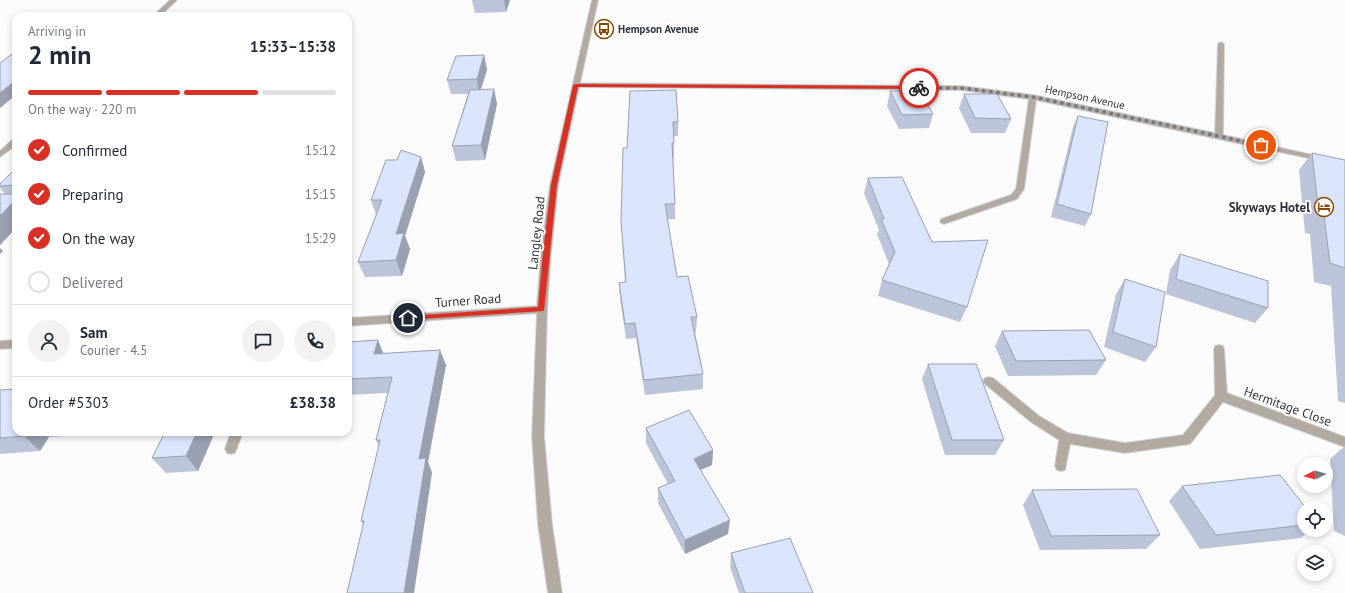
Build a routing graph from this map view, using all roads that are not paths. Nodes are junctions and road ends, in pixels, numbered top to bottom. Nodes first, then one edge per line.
1 (174, 0) edge
2 (594, 0) edge
3 (160, 12) edge
4 (1221, 44) dead end
5 (576, 85) junction
6 (1033, 97) junction
7 (1219, 136) junction
8 (12, 144) edge
9 (0, 155) edge
10 (1345, 164) edge
11 (944, 221) dead end
12 (542, 309) junction
13 (352, 322) edge
14 (12, 344) edge
15 (0, 345) edge
16 (1219, 349) dead end
17 (989, 381) dead end
18 (1221, 396) junction
19 (236, 436) edge
20 (1065, 438) junction
21 (1345, 442) edge
22 (231, 449) dead end
23 (1061, 466) dead end
24 (555, 593) edge

1 - 3 street
2 - 5 street, Langley Road
4 - 7 street
5 - 6 street, Hempson Avenue
5 - 12 street, Langley Road
6 - 7 street, Hempson Avenue
6 - 11 street
7 - 10 street, Hempson Avenue
8 - 9 street
12 - 13 street, Turner Road
12 - 24 street, Langley Road
14 - 15 street
16 - 18 street
17 - 20 street
18 - 20 street
18 - 21 street, Hermitage Close
19 - 22 street
20 - 23 street

